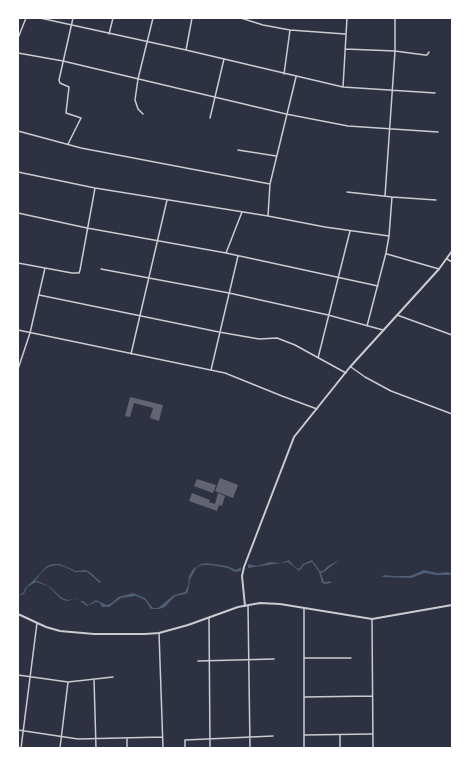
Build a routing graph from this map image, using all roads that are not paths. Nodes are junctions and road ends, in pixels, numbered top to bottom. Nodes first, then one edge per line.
1 (26, 18) edge
2 (40, 18) edge
3 (73, 18) edge
4 (113, 18) edge
5 (153, 18) edge
6 (192, 18) edge
7 (241, 18) edge
8 (347, 18) edge
9 (395, 18) edge
10 (72, 25) junction
11 (290, 30) junction
12 (109, 34) junction
13 (346, 34) junction
14 (18, 38) edge
15 (147, 42) junction
16 (345, 48) junction
17 (186, 50) junction
18 (395, 51) junction
19 (18, 52) edge
20 (429, 52) dead end
21 (224, 59) junction
22 (63, 61) junction
23 (284, 74) junction
24 (296, 76) junction
25 (138, 79) junction
26 (343, 87) junction
27 (392, 90) junction
28 (435, 93) dead end
29 (214, 96) junction
30 (143, 114) dead end
31 (286, 114) junction
32 (210, 118) dead end
33 (389, 129) junction
34 (18, 131) edge
35 (438, 132) dead end
36 (68, 144) junction
37 (238, 150) dead end
38 (276, 156) junction
39 (18, 172) edge
40 (270, 184) junction
41 (95, 188) junction
42 (347, 192) dead end
43 (385, 196) junction
44 (392, 197) junction
45 (167, 200) junction
46 (436, 200) dead end
47 (242, 212) junction
48 (18, 213) edge
49 (268, 216) junction
50 (87, 228) junction
51 (350, 231) junction
52 (389, 236) junction
53 (157, 241) junction
54 (452, 251) edge
55 (226, 253) junction
56 (386, 254) junction
57 (238, 256) junction
58 (447, 260) junction
59 (452, 262) edge
60 (18, 263) edge
61 (45, 268) junction
62 (101, 269) dead end
63 (439, 269) junction
64 (149, 277) junction
65 (337, 277) junction
66 (378, 286) junction
67 (229, 293) junction
68 (39, 295) junction
69 (328, 315) junction
70 (397, 315) junction
71 (140, 316) junction
72 (367, 326) junction
73 (18, 330) edge
74 (383, 330) junction
75 (219, 332) junction
76 (30, 333) junction
77 (452, 335) edge
78 (131, 354) junction
79 (318, 358) junction
80 (350, 367) junction
81 (18, 369) edge
82 (211, 370) junction
83 (346, 372) junction
84 (317, 409) junction
85 (452, 414) edge
86 (247, 605) junction
87 (452, 605) edge
88 (304, 608) junction
89 (18, 614) edge
90 (209, 618) junction
91 (372, 619) junction
92 (37, 623) junction
93 (159, 633) junction
94 (304, 658) junction
95 (351, 658) dead end
96 (274, 659) dead end
97 (249, 660) junction
98 (198, 661) dead end
99 (210, 661) junction
100 (18, 675) edge
101 (30, 677) junction
102 (113, 677) dead end
103 (94, 680) junction
104 (68, 682) junction
105 (372, 696) junction
106 (304, 697) junction
107 (18, 730) edge
108 (23, 731) junction
109 (373, 734) junction
110 (304, 735) junction
111 (340, 735) junction
112 (250, 736) junction
113 (273, 736) dead end
114 (162, 737) junction
115 (62, 738) junction
116 (127, 738) junction
117 (210, 738) junction
118 (96, 739) junction
119 (21, 748) edge
120 (60, 748) edge
121 (96, 748) edge
122 (127, 748) edge
123 (163, 748) edge
124 (185, 748) edge
125 (210, 748) edge
126 (250, 748) edge
127 (304, 748) edge
128 (340, 748) edge
129 (373, 748) edge

1 - 14 street
2 - 10 street
3 - 10 street
4 - 12 street
5 - 15 street
6 - 17 street
7 - 11 street
8 - 13 street
9 - 18 street
10 - 12 street
10 - 22 street
11 - 13 street
11 - 23 street
12 - 15 street
13 - 16 street
15 - 17 street
15 - 25 street
16 - 18 street
16 - 26 street
17 - 21 street
18 - 20 street
18 - 27 street
19 - 22 street
21 - 23 street
21 - 29 street
22 - 25 street
22 - 36 street
23 - 24 street
24 - 26 street
24 - 31 street
25 - 29 street
25 - 30 street
26 - 27 street
27 - 28 street
27 - 33 street
29 - 31 street
29 - 32 street
31 - 33 street
31 - 38 street
33 - 35 street
33 - 43 street
34 - 36 street
36 - 40 street
37 - 38 street
38 - 40 street
39 - 41 street
40 - 49 street
41 - 45 street
41 - 50 street
42 - 43 street
43 - 44 street
44 - 46 street
44 - 52 street
45 - 47 street
45 - 53 street
47 - 49 street
47 - 55 street
48 - 50 street
49 - 51 street
50 - 53 street
50 - 61 street
51 - 52 street
51 - 65 street
52 - 56 street
53 - 55 street
53 - 64 street
54 - 58 street
55 - 57 street
56 - 63 street
56 - 66 street
57 - 65 street
57 - 67 street
58 - 59 street
58 - 63 street
60 - 61 street
61 - 68 street
62 - 64 street
63 - 70 street
64 - 67 street
64 - 71 street
65 - 66 street
65 - 69 street
66 - 72 street
67 - 69 street
67 - 75 street
68 - 71 street
68 - 76 street
69 - 72 street
69 - 79 street
70 - 74 street
70 - 77 street
71 - 75 street
71 - 78 street
72 - 74 street
73 - 76 street
74 - 80 street
75 - 79 street
75 - 82 street
76 - 78 street
76 - 81 street
78 - 82 street
79 - 83 street
80 - 83 street
80 - 85 street
82 - 84 street
83 - 84 street
84 - 86 street
86 - 88 street
86 - 90 street
86 - 97 street
87 - 91 street
88 - 91 street
88 - 94 street
89 - 92 street
90 - 93 street
90 - 99 street
91 - 105 street
92 - 93 street
92 - 101 street
93 - 114 street
94 - 95 street
94 - 106 street
96 - 97 street
97 - 99 street
97 - 112 street
98 - 99 street
99 - 117 street
100 - 101 street
101 - 104 street
101 - 108 street
102 - 103 street
103 - 104 street
103 - 118 street
104 - 115 street
105 - 106 street
105 - 109 street
106 - 110 street
107 - 108 street
108 - 115 street
108 - 119 street
109 - 111 street
109 - 129 street
110 - 111 street
110 - 127 street
111 - 128 street
112 - 113 street
112 - 117 street
112 - 126 street
114 - 116 street
114 - 123 street
115 - 118 street
115 - 120 street
116 - 118 street
116 - 122 street
117 - 124 street
117 - 125 street
118 - 121 street

